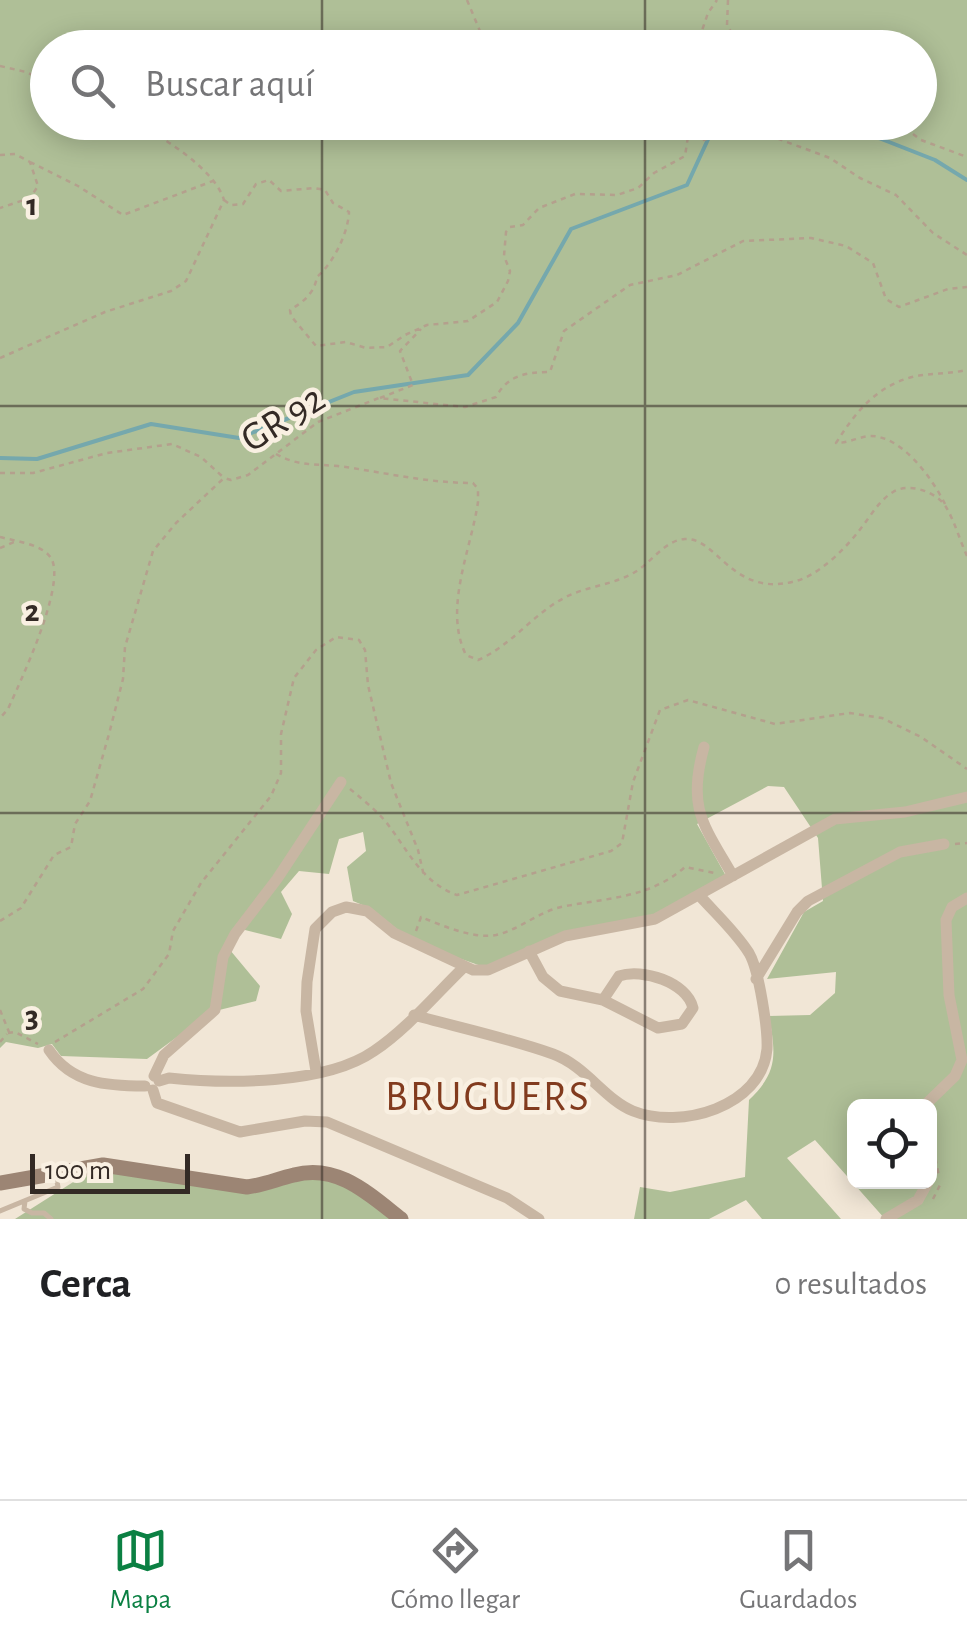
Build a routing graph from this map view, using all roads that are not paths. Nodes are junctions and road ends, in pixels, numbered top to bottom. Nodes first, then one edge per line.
1 (704, 747) dead end
2 (340, 782) road end
3 (967, 797) edge
4 (944, 844) dead end
5 (732, 876) junction
6 (699, 895) junction
7 (967, 898) edge
8 (530, 951) junction
9 (464, 967) junction
10 (756, 979) junction
11 (603, 1000) junction
12 (414, 1016) junction
13 (49, 1050) road end
14 (316, 1071) junction
15 (153, 1083) junction
16 (931, 1099) edge
17 (55, 1174) junction
18 (0, 1183) edge
19 (925, 1189) edge
20 (25, 1201) junction
21 (0, 1211) edge
22 (51, 1219) edge
23 (400, 1219) edge
24 (539, 1219) edge
25 (886, 1219) edge

1 - 5 street
2 - 15 street
3 - 5 street
4 - 10 street
5 - 6 street
6 - 8 street
6 - 10 street
7 - 16 street
8 - 9 street
8 - 11 street
9 - 12 street
9 - 14 street
10 - 12 street
11 - 11 street
12 - 14 street
13 - 15 street
14 - 15 street
15 - 24 street
17 - 18 main road
17 - 20 lane
17 - 23 main road
19 - 25 street
20 - 21 lane
20 - 22 lane

